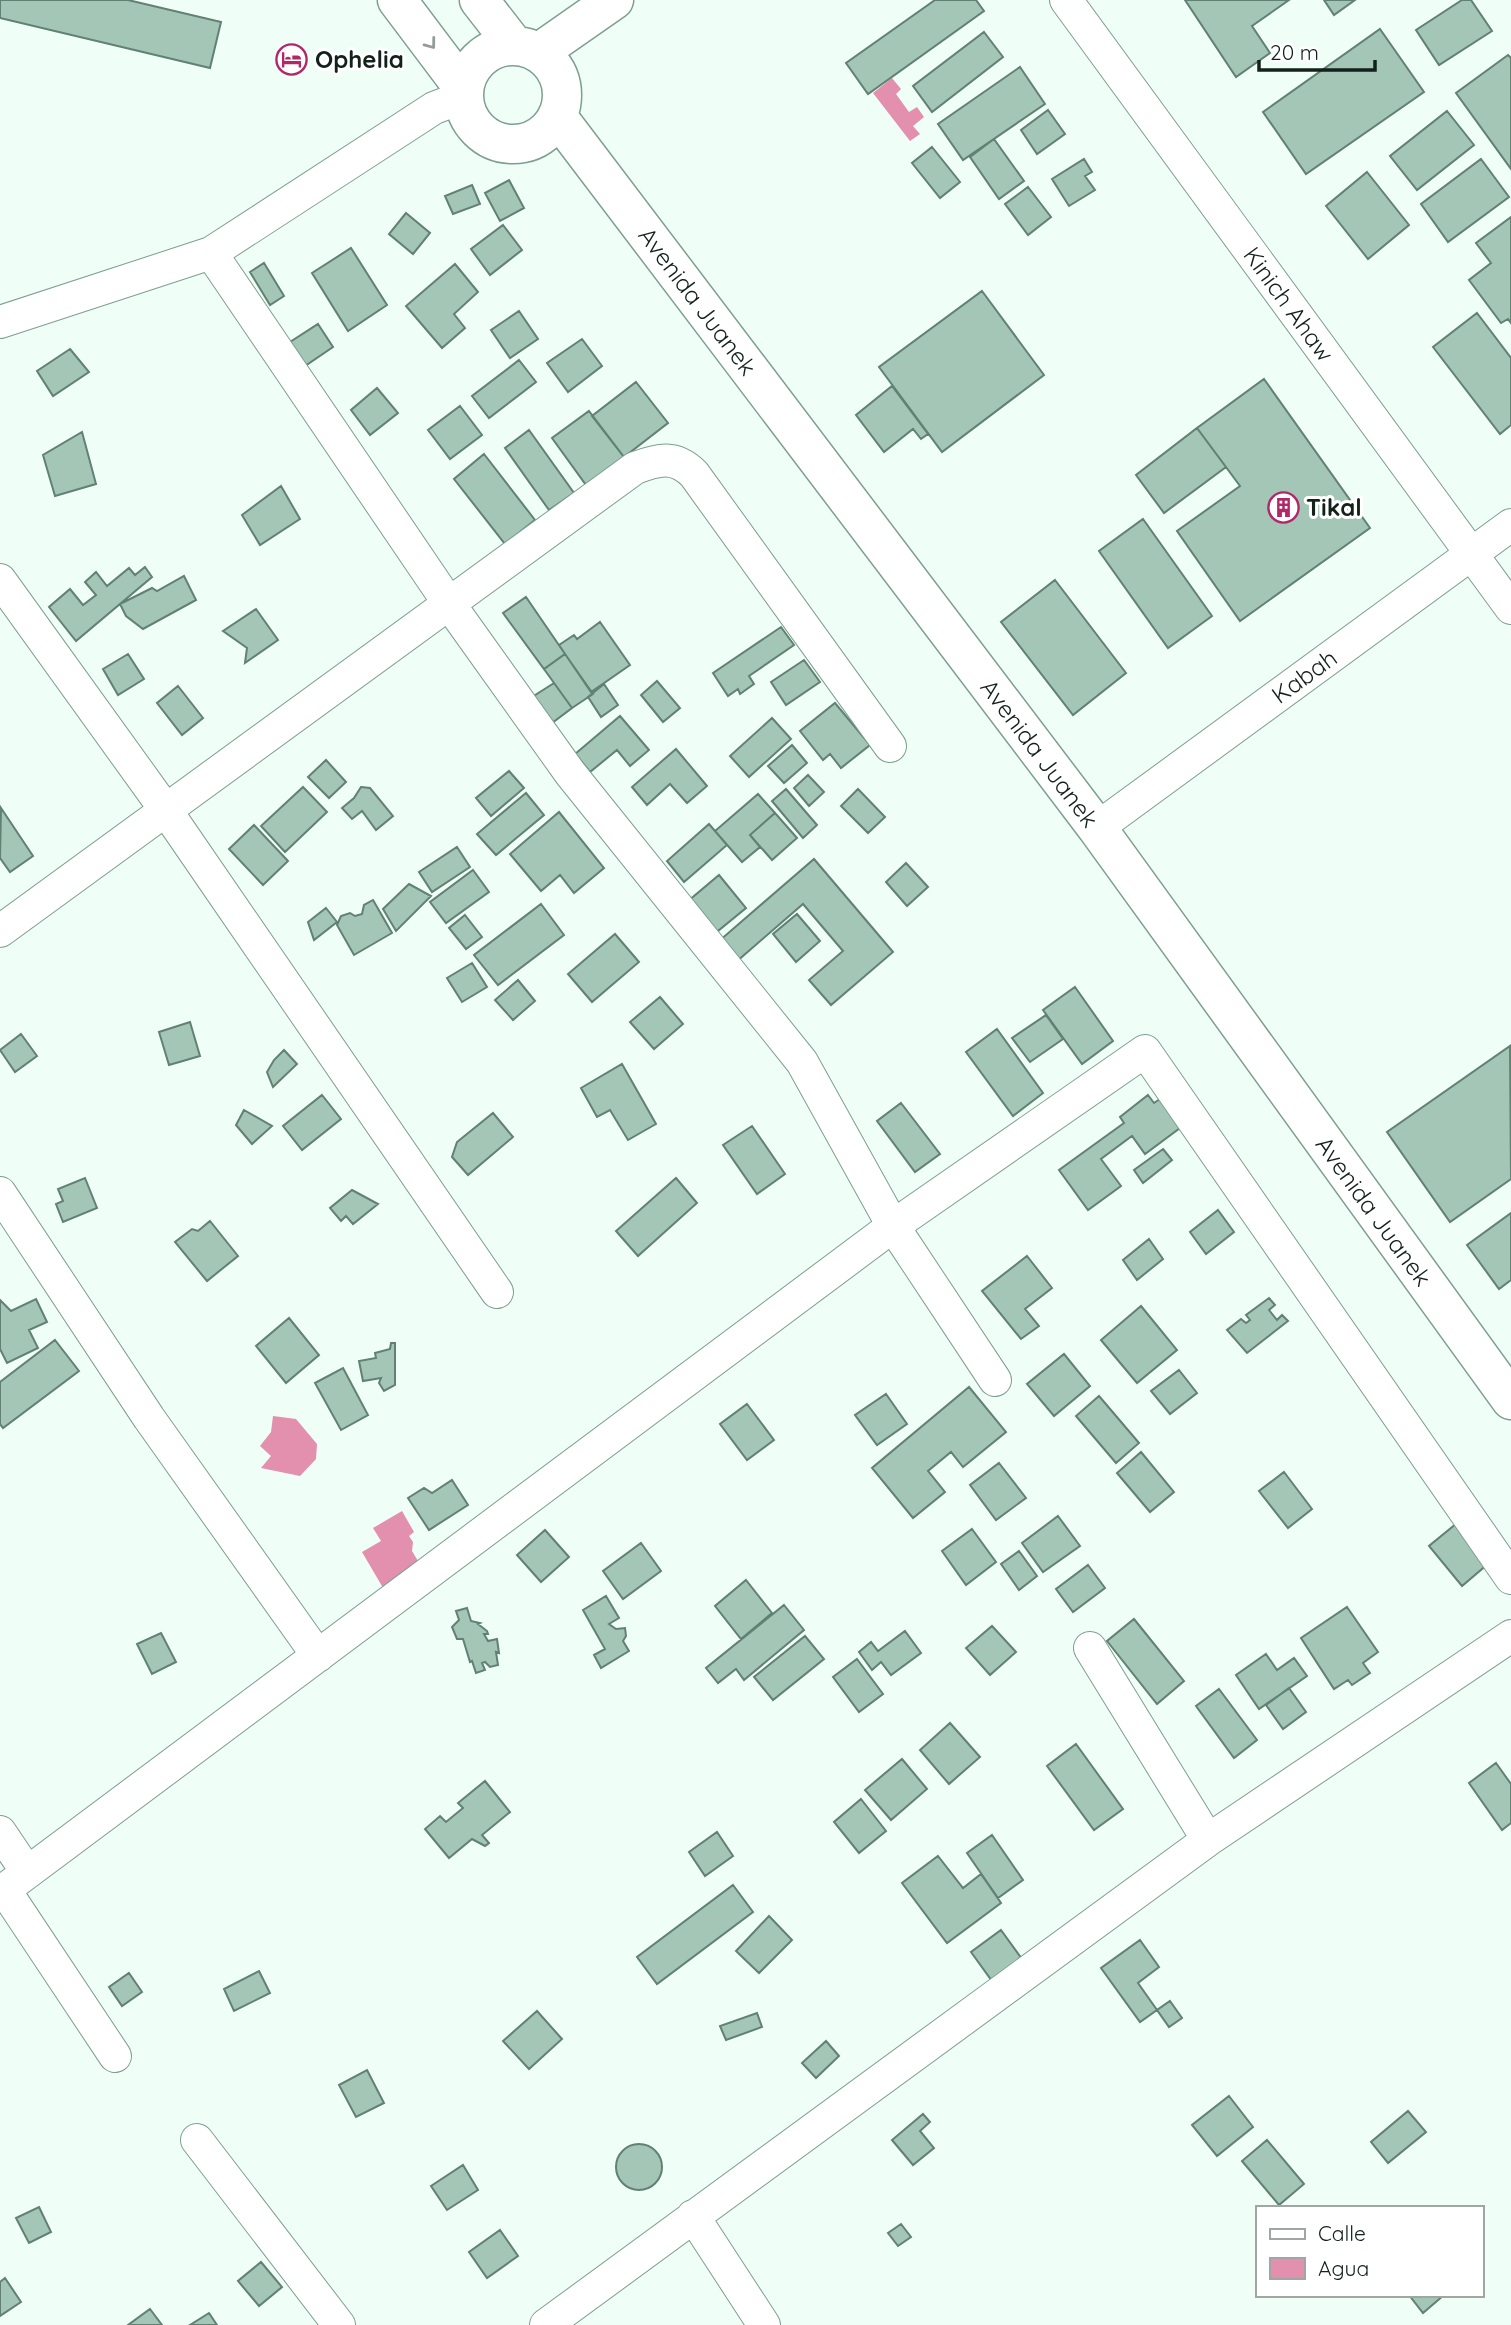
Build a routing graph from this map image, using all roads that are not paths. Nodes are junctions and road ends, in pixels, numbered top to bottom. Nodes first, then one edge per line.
1 (397, 0) edge
2 (479, 0) edge
3 (614, 0) edge
4 (1066, 0) edge
5 (526, 49) junction
6 (464, 93) junction
7 (557, 116) junction
8 (211, 253) junction
9 (0, 322) edge
10 (1511, 525) edge
11 (1471, 553) junction
12 (0, 580) edge
13 (450, 605) junction
14 (1511, 608) edge
15 (890, 746) dead end
16 (166, 809) junction
17 (1097, 828) junction
18 (0, 931) edge
19 (0, 1193) edge
20 (893, 1226) junction
21 (497, 1292) dead end
22 (995, 1380) dead end
23 (1511, 1399) edge
24 (1511, 1578) edge
25 (1511, 1636) edge
26 (1090, 1648) dead end
27 (318, 1656) junction
28 (0, 1832) edge
29 (1208, 1840) junction
30 (11, 1885) edge
31 (115, 2056) dead end
32 (197, 2140) dead end
33 (693, 2216) junction
34 (339, 2325) edge
35 (545, 2325) edge
36 (764, 2325) edge

1 -> 6 street
2 - 5 street
3 - 5 street
4 - 11 street, Kinich Ahaw
5 - 6 street
5 - 7 street
6 - 7 street
6 - 8 street
7 - 17 street, Avenida Juanek
8 - 9 street
8 - 13 street
10 - 11 street, Kabah
11 - 14 street, Kinich Ahaw
11 - 17 street, Kabah
12 - 16 street
13 - 15 street
13 - 16 street
13 - 20 street
16 - 18 street
16 - 21 street
17 - 23 street, Avenida Juanek
19 - 27 street
20 - 22 street
20 - 24 street
20 - 27 street
25 - 29 street
26 - 29 street
27 - 30 street
28 - 30 street
29 - 33 street
30 - 31 street
32 - 34 street
33 - 35 street
33 - 36 street

